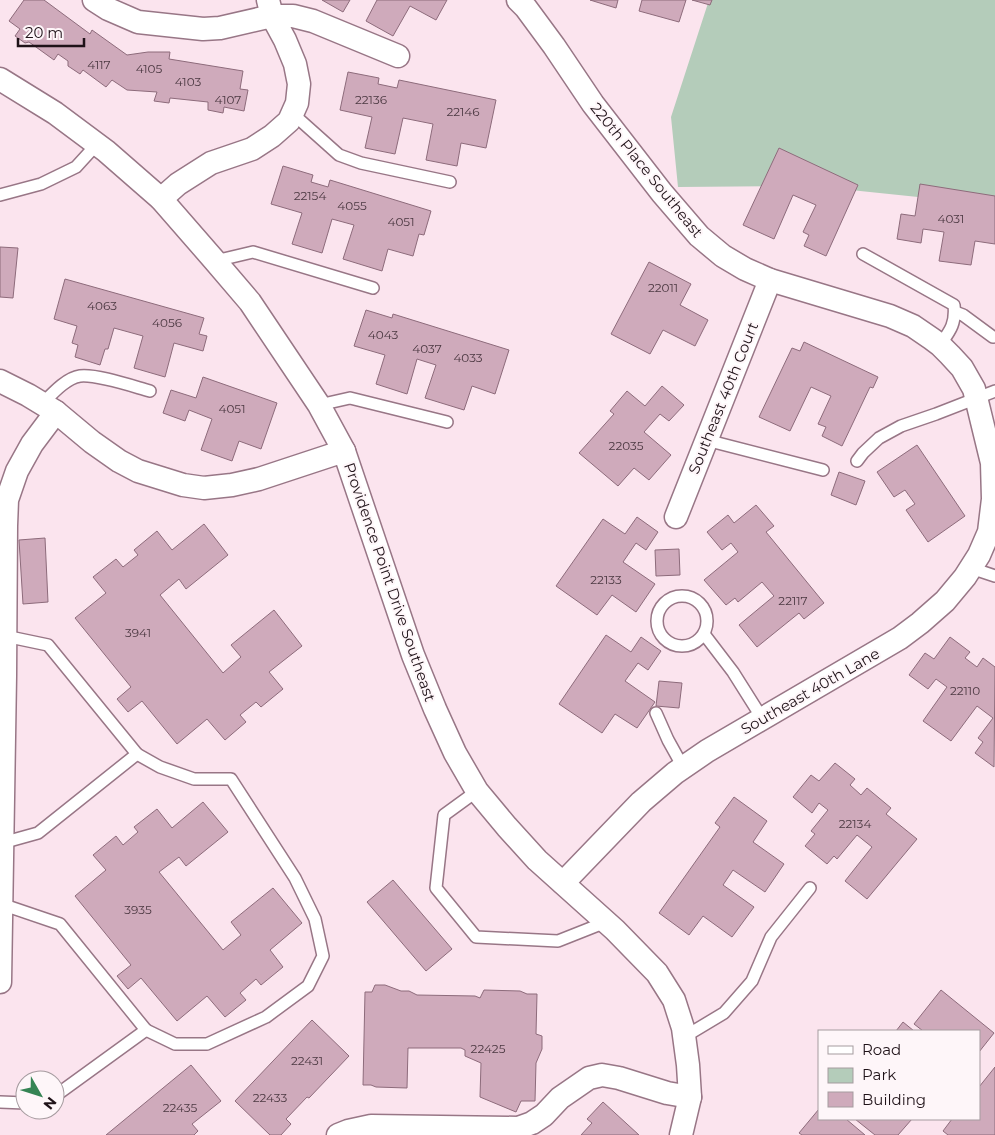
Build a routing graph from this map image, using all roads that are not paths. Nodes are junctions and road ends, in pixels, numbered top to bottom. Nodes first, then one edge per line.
1 (94, 0) edge
2 (518, 0) edge
3 (270, 8) edge
4 (398, 56) dead end
5 (0, 79) edge
6 (292, 113) junction
7 (96, 144) junction
8 (450, 182) dead end
9 (0, 194) edge
10 (160, 200) junction
11 (863, 254) dead end
12 (215, 260) junction
13 (770, 280) junction
14 (373, 288) dead end
15 (955, 312) junction
16 (993, 337) dead end
17 (940, 346) junction
18 (0, 381) edge
19 (150, 391) dead end
20 (986, 394) edge
21 (319, 406) junction
22 (49, 408) junction
23 (446, 422) dead end
24 (706, 440) junction
25 (344, 451) junction
26 (857, 461) dead end
27 (992, 463) joint
28 (823, 470) dead end
29 (676, 516) dead end
30 (971, 568) junction
31 (995, 576) edge
32 (704, 634) junction
33 (5, 636) junction
34 (3, 676) edge
35 (656, 712) dead end
36 (762, 718) junction
37 (137, 754) junction
38 (683, 767) junction
39 (476, 791) junction
40 (2, 843) junction
41 (563, 883) junction
42 (810, 888) dead end
43 (1, 904) junction
44 (606, 922) junction
45 (0, 982) edge
46 (146, 1030) junction
47 (684, 1036) junction
48 (65, 1089) edge
49 (690, 1097) junction
50 (0, 1102) edge
51 (15, 1103) edge
52 (338, 1135) edge
53 (681, 1135) edge

1 - 3 street
2 - 13 street, 220th Place Southeast
3 - 4 street
3 - 6 street
5 - 7 street, Providence Point Drive Southeast
6 - 8 lane
6 - 10 street
7 - 9 lane
7 - 10 street, Providence Point Drive Southeast
10 - 12 street, Providence Point Drive Southeast
11 - 15 lane
12 - 14 lane
12 - 21 street, Providence Point Drive Southeast
13 - 17 street, 220th Place Southeast
13 - 24 street, Southeast 40th Court
15 - 16 lane
15 - 17 lane
17 - 20 street, 220th Place Southeast
18 - 22 street
19 - 22 lane
20 - 26 lane
20 - 27 street, 220th Place Southeast
21 - 23 lane
21 - 25 street, Providence Point Drive Southeast
22 - 25 street
22 - 33 street
24 - 28 lane
24 - 29 street, Southeast 40th Court
25 - 39 street, Providence Point Drive Southeast
27 - 30 street, Southeast 40th Lane
30 - 31 lane
30 - 36 street, Southeast 40th Lane
32 - 32 lane
32 - 36 lane
33 - 34 street
33 - 37 lane
34 - 40 street
35 - 38 lane
36 - 38 street, Southeast 40th Lane
37 - 40 lane
37 - 46 lane
38 - 41 street, Southeast 40th Lane
39 - 41 street, Providence Point Drive Southeast
39 - 44 lane
40 - 43 street
41 - 44 street, Providence Point Drive Southeast
42 - 47 lane
43 - 45 street
43 - 46 lane
44 - 47 street, Providence Point Drive Southeast
46 - 48 lane
47 - 49 street, Providence Point Drive Southeast
49 - 52 street
49 - 53 street, Providence Point Drive Southeast
50 - 51 lane

